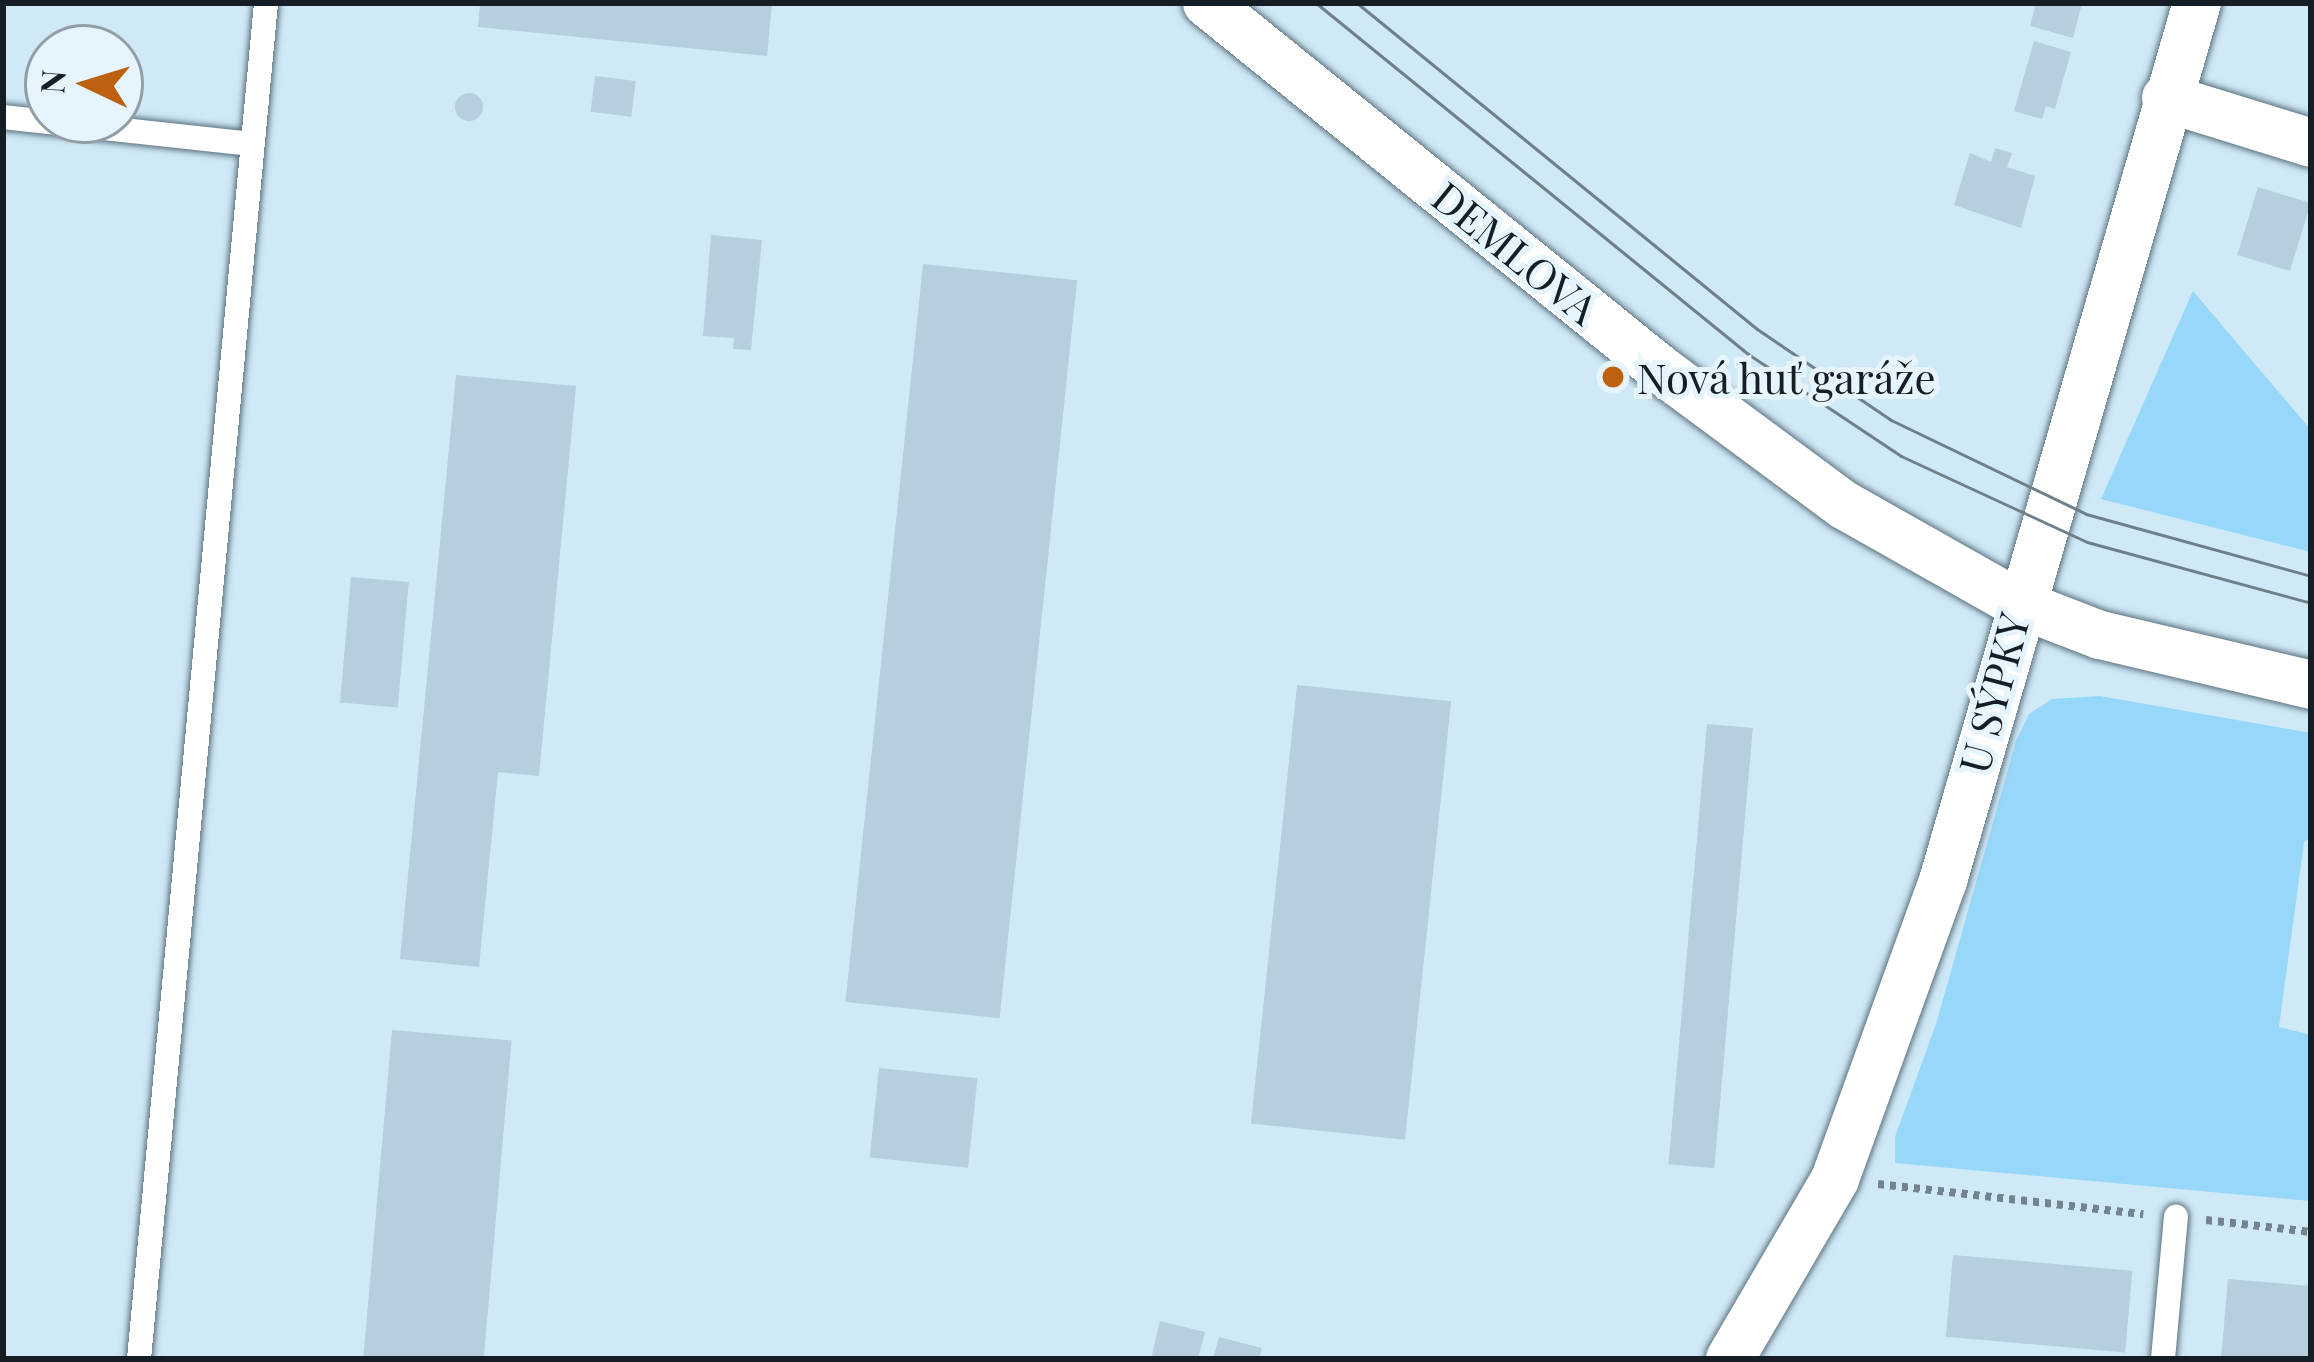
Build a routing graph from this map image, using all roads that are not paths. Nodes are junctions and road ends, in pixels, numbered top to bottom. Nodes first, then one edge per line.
1 (266, 3) edge
2 (1207, 3) edge
3 (2198, 3) edge
4 (2166, 98) junction
5 (3, 117) edge
6 (2311, 143) edge
7 (252, 144) junction
8 (2018, 603) junction
9 (2311, 685) edge
10 (2176, 1217) road end
11 (139, 1359) edge
12 (1730, 1359) edge
13 (2163, 1359) edge

1 - 7 lane
2 - 8 street, DEMLOVA
3 - 4 street, U SÝPKY
4 - 6 street
4 - 8 street, U SÝPKY
5 - 7 lane
7 - 11 lane
8 - 9 street, DEMLOVA
8 - 12 street, U SÝPKY
10 - 13 lane

